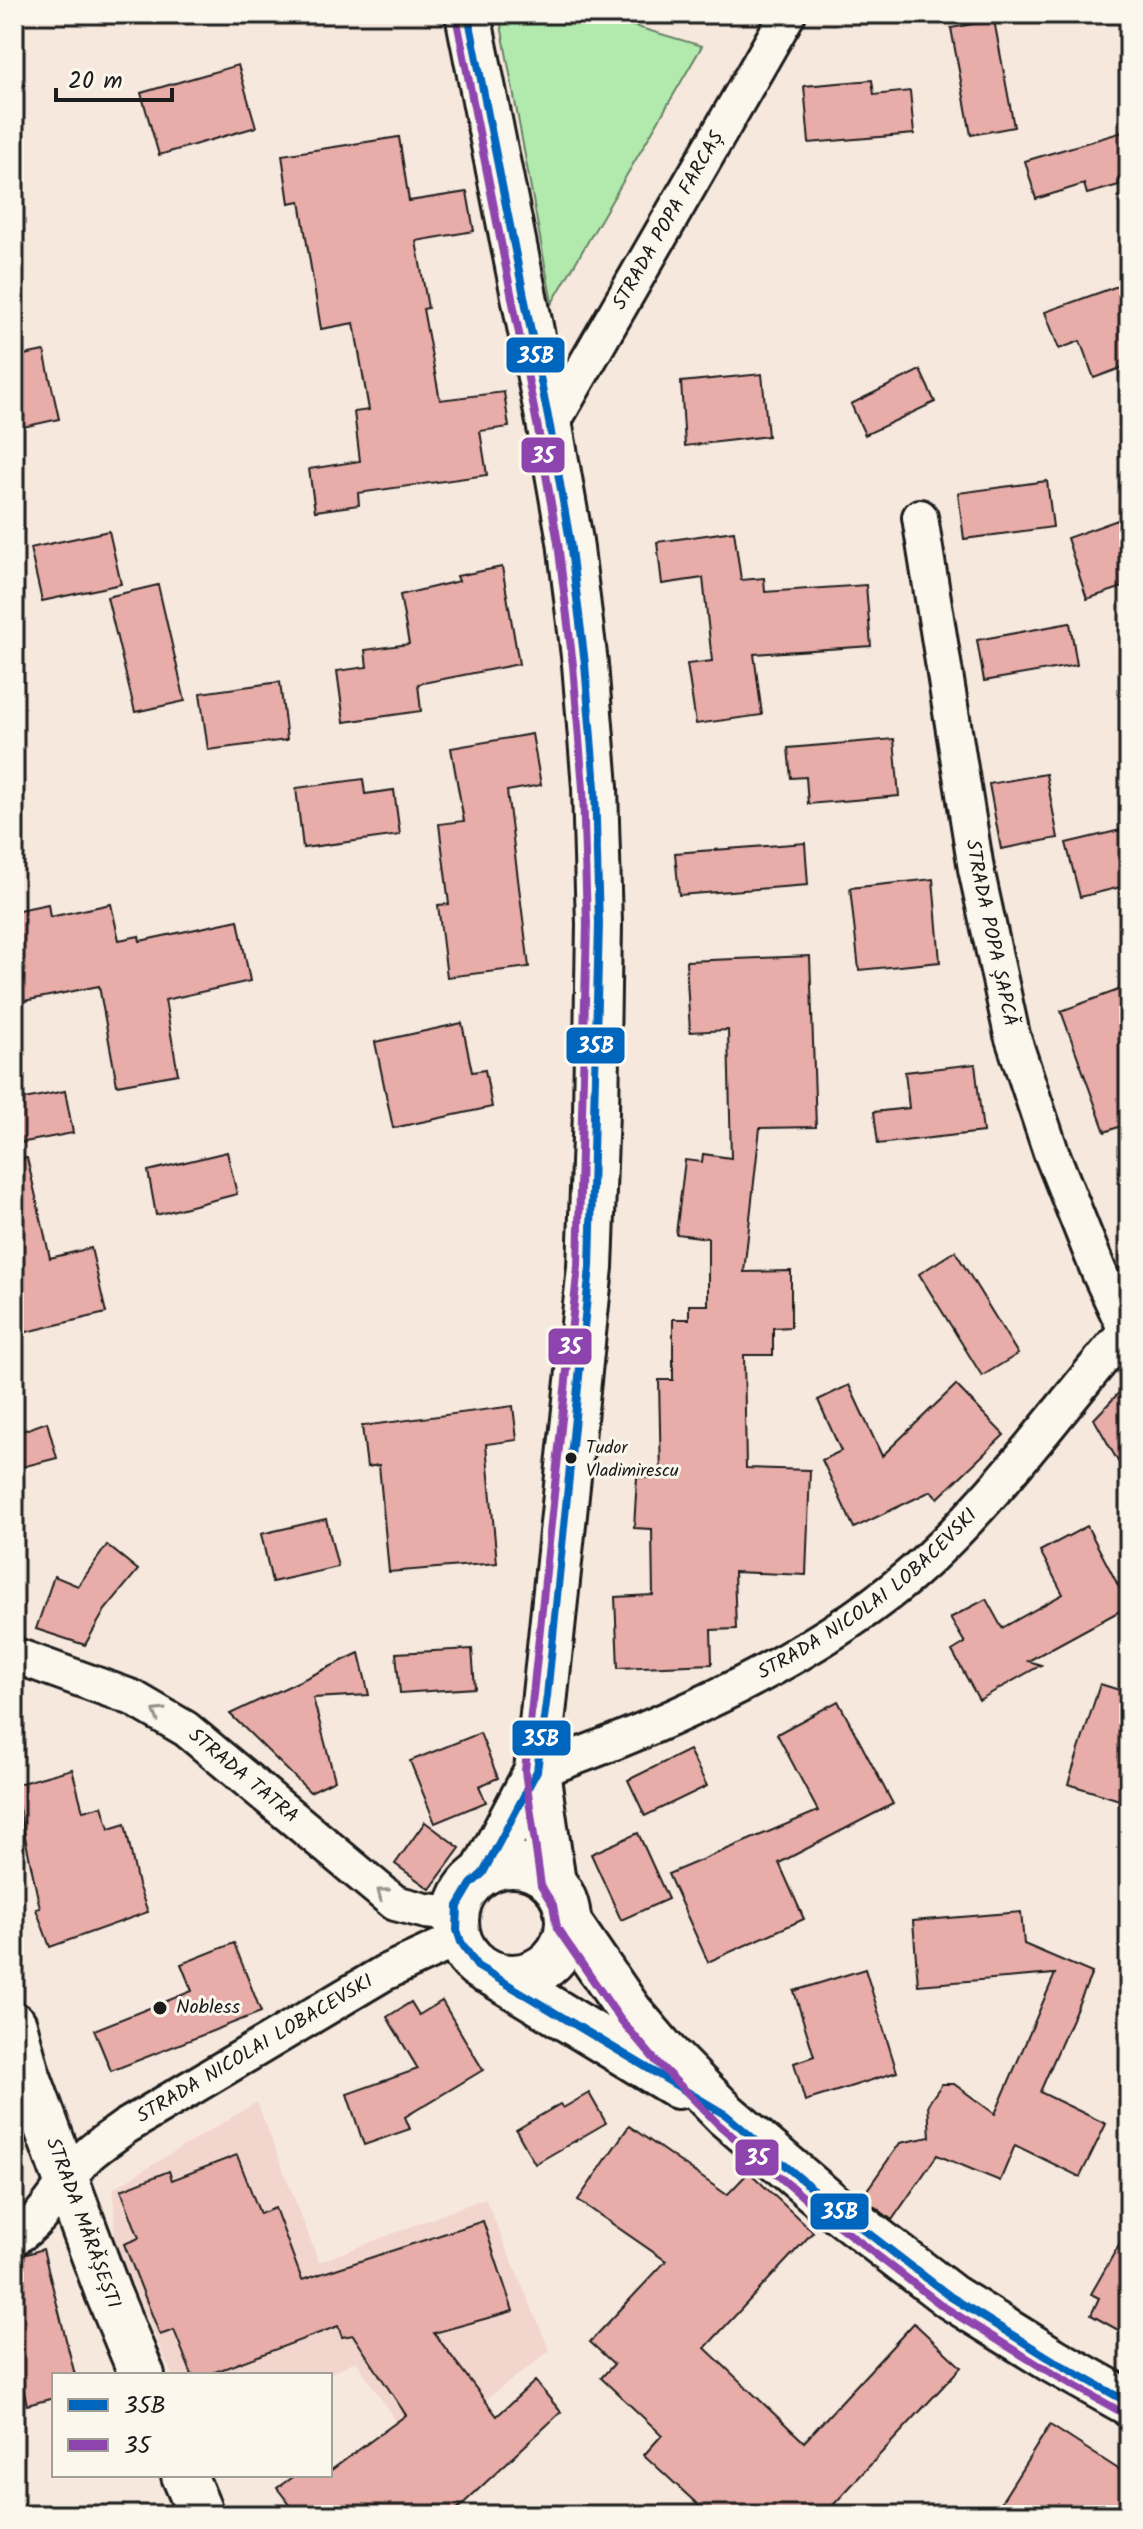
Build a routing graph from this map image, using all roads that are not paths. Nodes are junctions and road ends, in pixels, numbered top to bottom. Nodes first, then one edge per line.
1 (468, 14) edge
2 (788, 14) edge
3 (550, 427) junction
4 (920, 517) dead end
5 (1128, 1328) edge
6 (14, 1655) edge
7 (537, 1771) junction
8 (483, 1873) junction
9 (561, 1902) junction
10 (457, 1926) junction
11 (495, 1975) junction
12 (14, 2025) edge
13 (726, 2115) junction
14 (67, 2180) junction
15 (14, 2238) edge
16 (141, 2373) edge
17 (1129, 2403) edge
18 (185, 2477) edge
19 (201, 2515) edge

1 - 3 street
2 - 3 street, STRADA POPA FARCAȘ
3 - 7 street
4 - 5 street, STRADA POPA ȘAPCĂ
5 - 7 street, STRADA NICOLAI LOBACEVSKI
10 -> 6 street, STRADA TATRA
7 - 8 street
7 - 9 street
8 - 9 street
8 - 10 street
9 - 11 street
9 - 13 street
10 - 11 street
10 - 14 street, STRADA NICOLAI LOBACEVSKI
11 - 13 street
12 - 14 street, STRADA MĂRĂȘEȘTI
13 - 17 street
14 - 15 street, STRADA NICOLAI LOBACEVSKI
14 - 16 street, STRADA MĂRĂȘEȘTI
18 - 19 street

